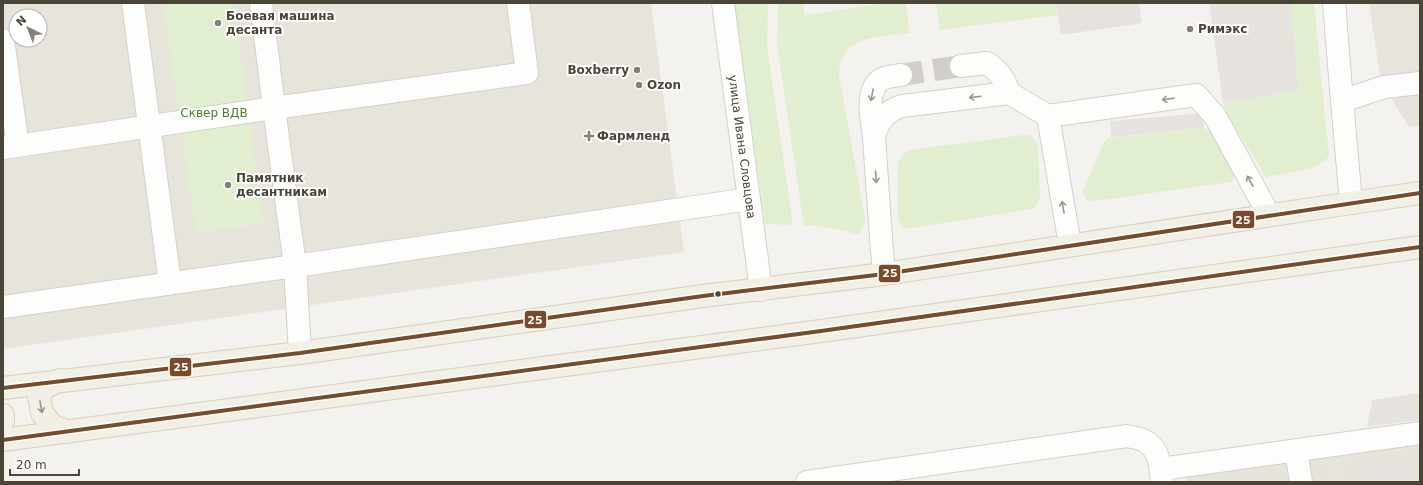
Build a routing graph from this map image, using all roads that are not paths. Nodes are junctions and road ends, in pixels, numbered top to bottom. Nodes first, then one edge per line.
1 (133, 3) edge
2 (261, 3) edge
3 (518, 3) edge
4 (723, 3) edge
5 (1334, 3) edge
6 (3, 40) edge
7 (961, 66) tunnel mouth
8 (901, 75) tunnel mouth
9 (1420, 83) edge
10 (1009, 93) junction
11 (1342, 101) junction
12 (274, 108) junction
13 (1048, 116) junction
14 (149, 126) junction
15 (11, 147) edge
16 (874, 147) junction
17 (1420, 193) edge
18 (749, 199) junction
19 (1351, 202) junction
20 (1269, 215) junction
21 (1070, 245) junction
22 (1420, 247) edge
23 (295, 266) junction
24 (884, 274) junction
25 (170, 283) junction
26 (761, 290) junction
27 (3, 307) edge
28 (300, 353) junction
29 (61, 380) junction
30 (3, 388) edge
31 (3, 415) edge
32 (3, 421) edge
33 (68, 432) junction
34 (1420, 433) edge
35 (3, 440) edge
36 (1296, 450) junction
37 (1162, 476) edge
38 (807, 482) edge
39 (1301, 482) edge

1 - 14 street
2 - 12 street
3 - 12 street
4 - 18 street, улица Ивана Словцова
5 - 11 street
6 - 15 street
7 - 10 street
8 -> 16 street
9 - 11 street
10 - 13 street
10 -> 16 street
11 - 19 street
12 - 14 street
12 - 23 street
20 -> 13 street
21 -> 13 street
14 - 15 street
14 - 25 street
16 -> 24 street
17 - 19 main road
18 - 23 street
18 - 26 street, улица Ивана Словцова
19 - 20 main road
20 - 21 main road
21 - 24 main road
22 - 33 main road
23 - 25 street
23 - 28 street
24 - 26 main road
25 - 27 street
26 - 28 main road
28 - 29 main road
29 - 30 main road
29 -> 33 main road
31 - 32 main road
33 - 35 main road
34 - 36 street
36 - 37 street
36 - 39 street
37 - 38 street

